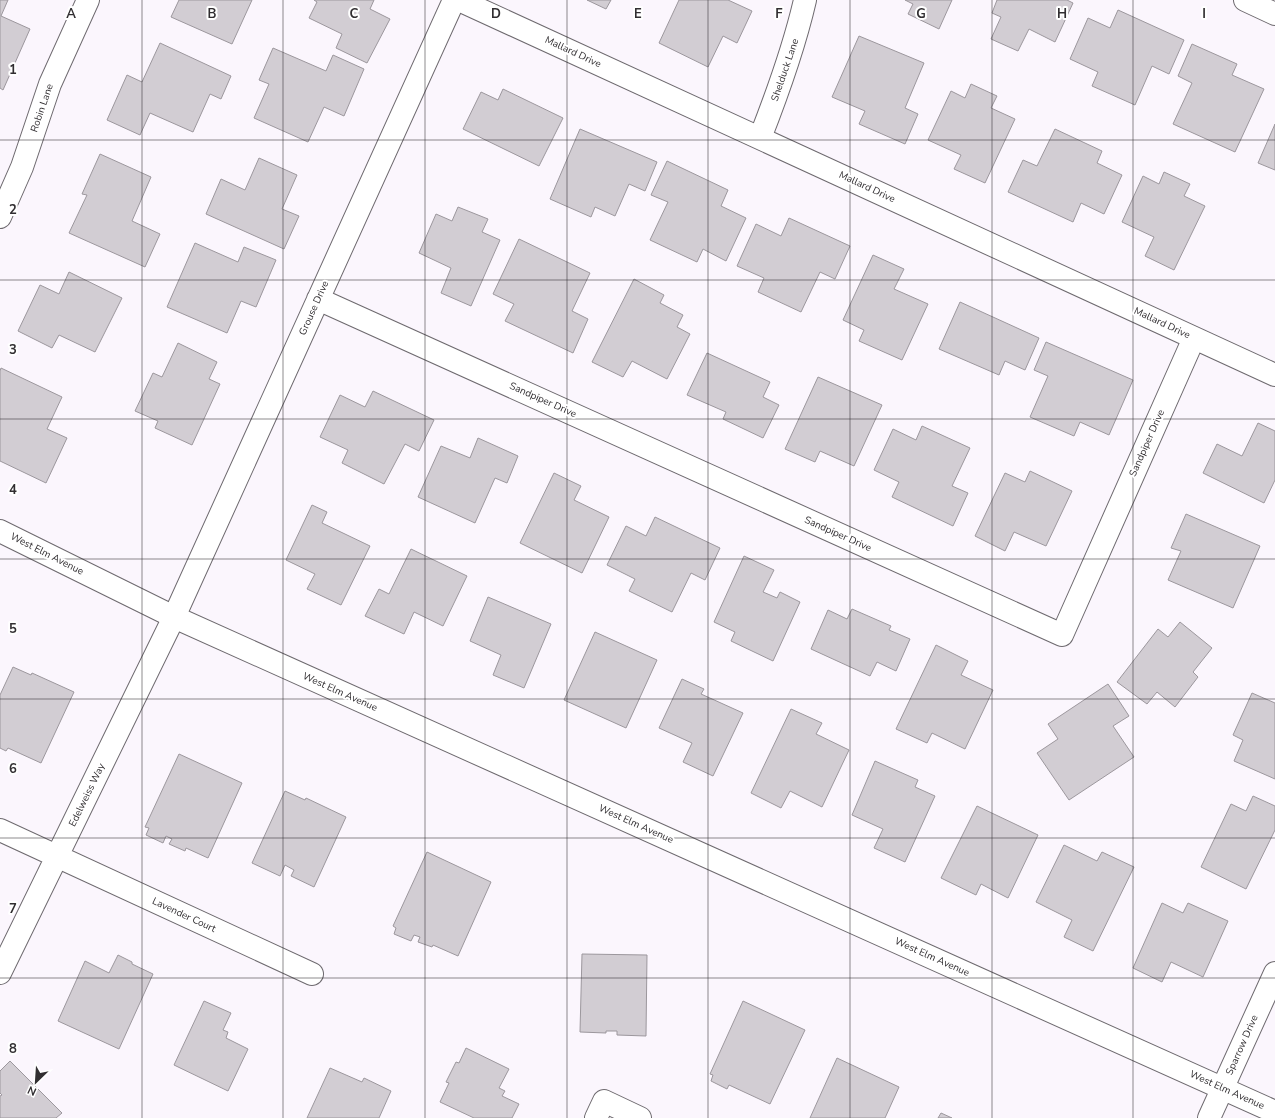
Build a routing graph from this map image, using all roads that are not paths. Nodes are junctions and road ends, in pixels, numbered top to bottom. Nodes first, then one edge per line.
1 (88, 0) edge
2 (454, 0) edge
3 (459, 0) edge
4 (805, 0) edge
5 (1245, 0) edge
6 (1270, 8) edge
7 (760, 138) junction
8 (0, 217) edge
9 (318, 299) junction
10 (1194, 338) junction
11 (1275, 375) edge
12 (0, 531) edge
13 (174, 617) junction
14 (0, 830) edge
15 (57, 857) junction
16 (0, 973) edge
17 (1275, 973) edge
18 (312, 974) dead end
19 (1223, 1088) junction
20 (600, 1110) edge
21 (1275, 1112) edge
22 (640, 1118) edge
23 (1209, 1118) edge

1 - 8 street, Robin Lane
2 - 9 street, Grouse Drive
3 - 7 street, Mallard Drive
4 - 7 street, Shelduck Lane
5 - 6 street
7 - 10 street, Mallard Drive
9 - 10 street, Sandpiper Drive
9 - 13 street, Grouse Drive
10 - 11 street, Mallard Drive
12 - 13 street, West Elm Avenue
13 - 15 street, Edelweiss Way
13 - 19 street, West Elm Avenue
14 - 15 street, Lavender Court
15 - 16 street, Edelweiss Way
15 - 18 street, Lavender Court
17 - 19 street, Sparrow Drive
19 - 21 street, West Elm Avenue
19 - 23 street, Sparrow Drive
20 - 22 street

